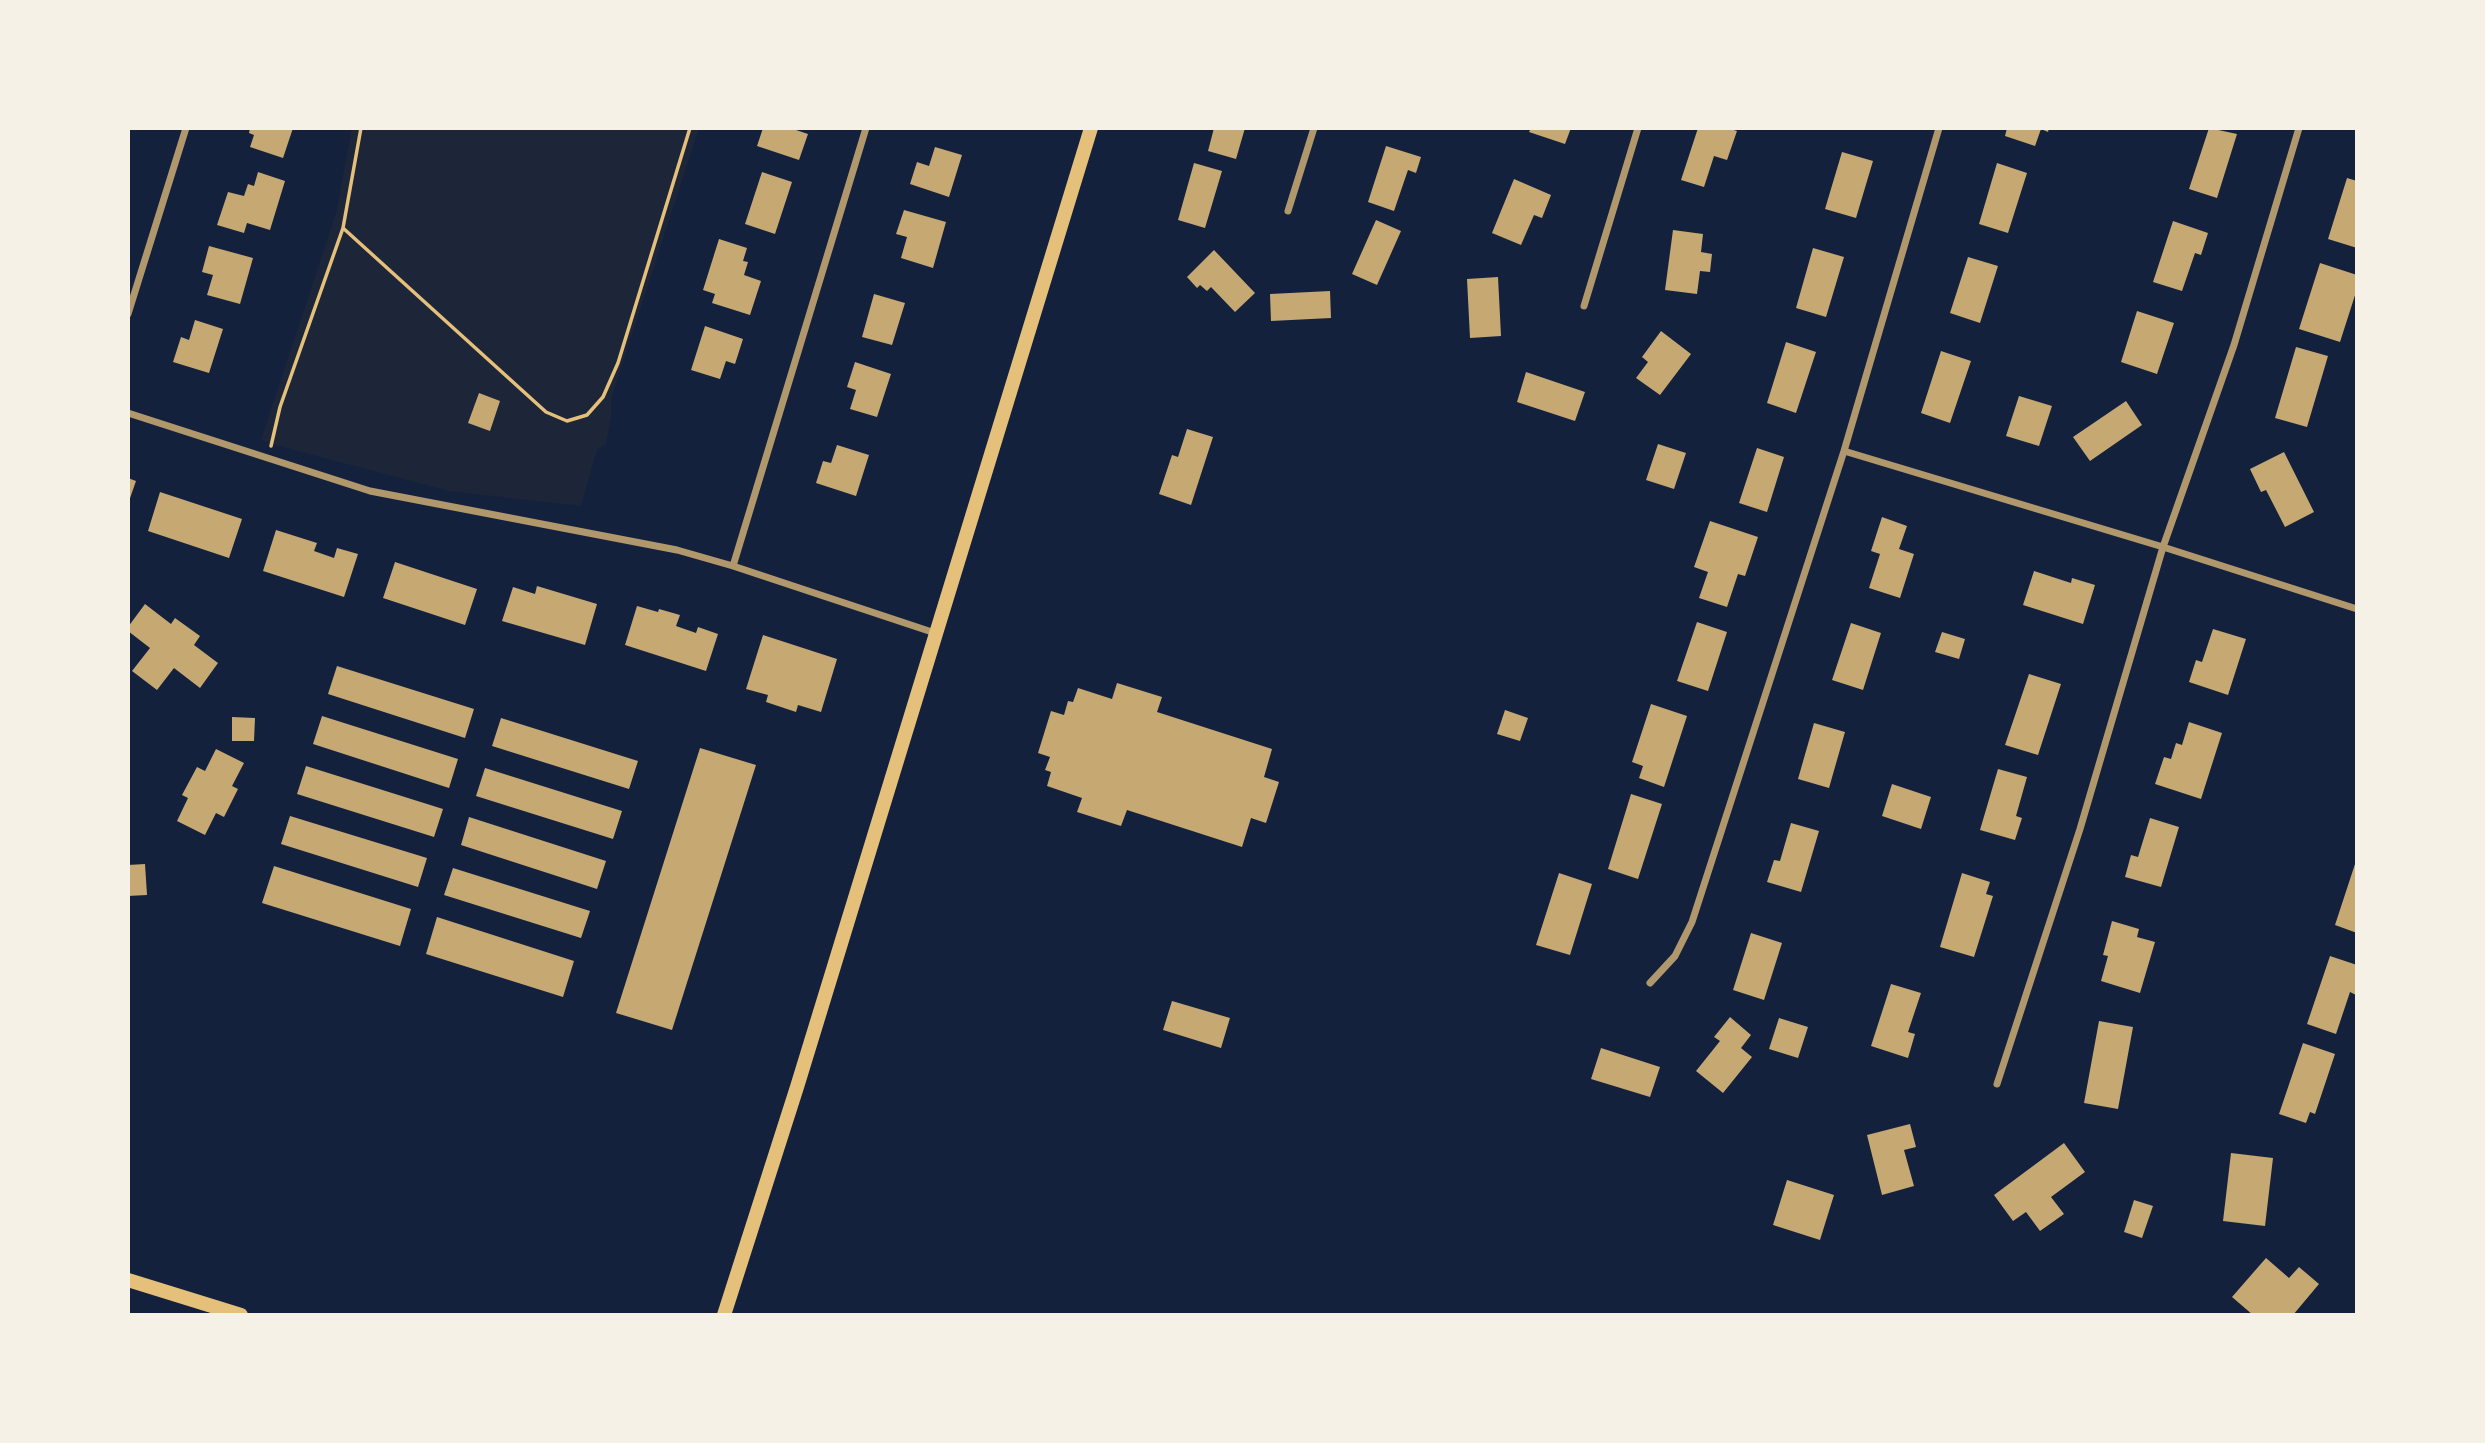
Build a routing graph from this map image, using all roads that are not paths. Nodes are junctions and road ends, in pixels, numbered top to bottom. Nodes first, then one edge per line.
1 (186, 128) edge
2 (866, 128) edge
3 (1091, 128) edge
4 (1314, 128) edge
5 (1637, 128) edge
6 (1939, 128) edge
7 (2299, 128) edge
8 (1288, 211) dead end
9 (1584, 306) dead end
10 (128, 314) edge
11 (128, 413) edge
12 (1844, 451) junction
13 (2164, 547) junction
14 (733, 566) junction
15 (2357, 608) edge
16 (935, 633) junction
17 (1650, 983) dead end
18 (1997, 1084) dead end
19 (128, 1280) edge
20 (723, 1312) edge
21 (241, 1315) edge

1 - 10 street
2 - 14 street
3 - 16 main road
4 - 8 street
5 - 9 street
6 - 12 street
7 - 13 street
11 - 14 street
12 - 13 street
12 - 17 street
13 - 15 street
13 - 18 street
14 - 16 street
16 - 20 main road
19 - 21 main road

